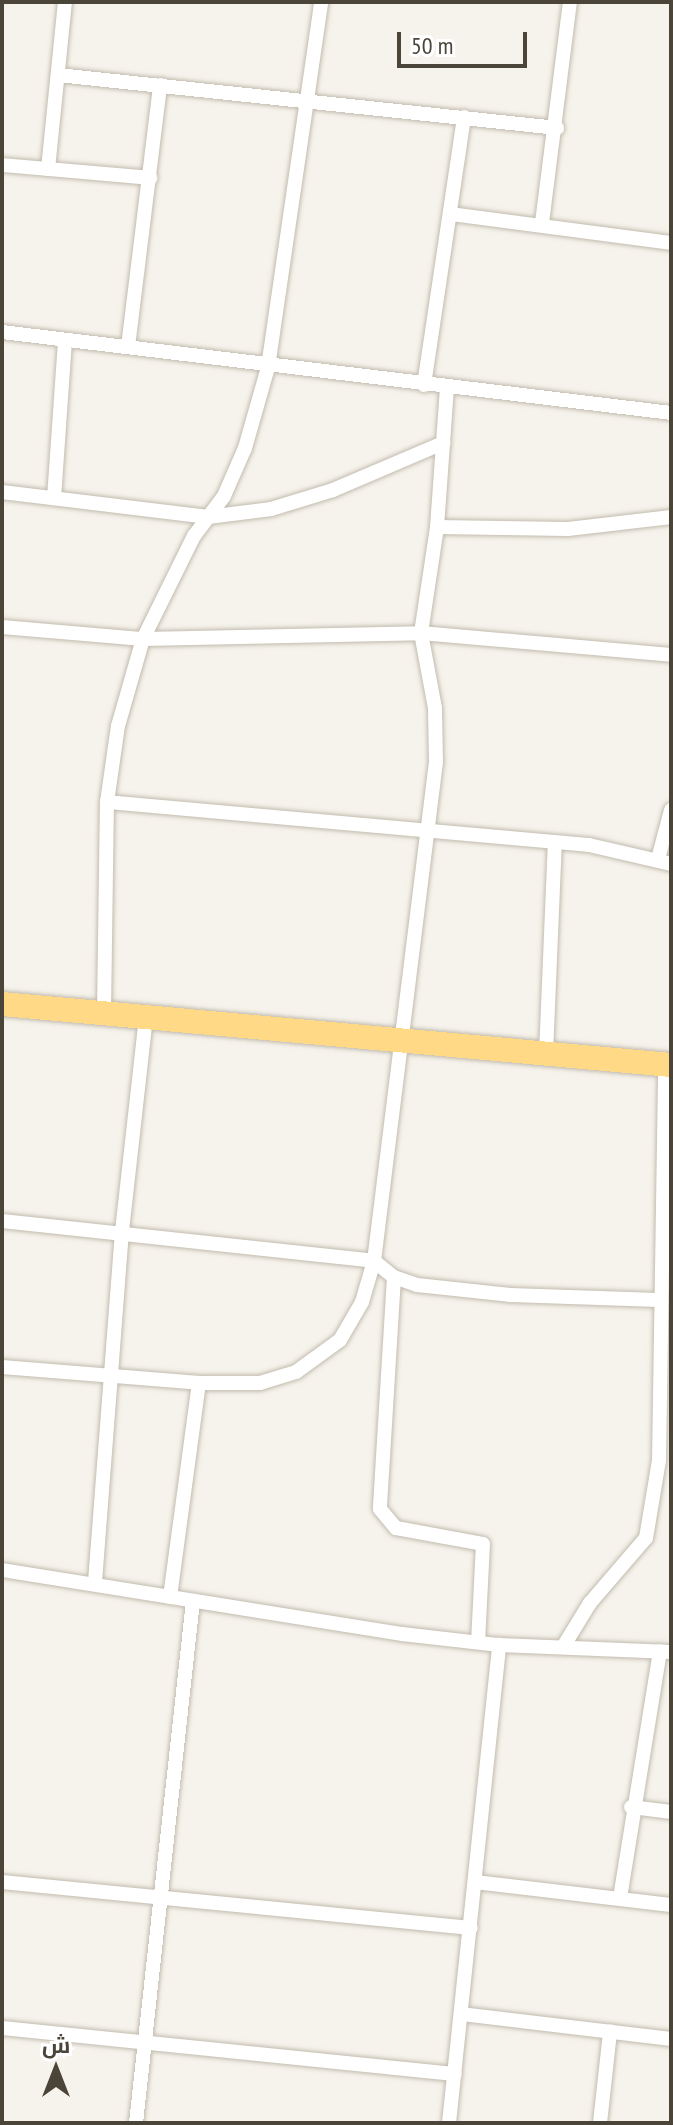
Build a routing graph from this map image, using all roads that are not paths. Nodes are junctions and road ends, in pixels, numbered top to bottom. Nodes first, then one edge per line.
1 (65, 2) edge
2 (321, 2) edge
3 (570, 2) edge
4 (58, 75) junction
5 (160, 85) junction
6 (308, 98) junction
7 (464, 117) junction
8 (557, 128) junction
9 (2, 165) edge
10 (48, 169) junction
11 (150, 178) junction
12 (451, 214) junction
13 (542, 223) junction
14 (671, 243) edge
15 (2, 332) edge
16 (65, 340) junction
17 (128, 347) junction
18 (268, 367) junction
19 (424, 385) junction
20 (447, 388) junction
21 (671, 413) edge
22 (443, 443) junction
23 (2, 492) edge
24 (54, 498) junction
25 (208, 517) junction
26 (671, 517) edge
27 (437, 527) junction
28 (2, 627) edge
29 (421, 633) junction
30 (143, 639) junction
31 (671, 655) edge
32 (107, 802) junction
33 (671, 810) edge
34 (428, 833) junction
35 (555, 842) junction
36 (665, 861) edge
37 (2, 1004) edge
38 (104, 1013) junction
39 (146, 1017) junction
40 (403, 1040) junction
41 (546, 1054) junction
42 (668, 1065) edge
43 (2, 1221) edge
44 (122, 1231) junction
45 (374, 1261) junction
46 (394, 1277) junction
47 (659, 1300) junction
48 (2, 1367) edge
49 (111, 1375) junction
50 (664, 1375) edge
51 (199, 1383) junction
52 (665, 1462) edge
53 (2, 1570) edge
54 (95, 1582) junction
55 (170, 1597) junction
56 (193, 1601) junction
57 (478, 1642) junction
58 (499, 1645) junction
59 (563, 1647) junction
60 (665, 1652) edge
61 (631, 1807) junction
62 (671, 1812) edge
63 (2, 1882) edge
64 (475, 1882) junction
65 (158, 1898) junction
66 (620, 1898) junction
67 (671, 1905) edge
68 (471, 1928) junction
69 (461, 2014) junction
70 (2, 2028) edge
71 (610, 2032) junction
72 (671, 2039) edge
73 (144, 2044) junction
74 (455, 2074) junction
75 (136, 2123) edge
76 (449, 2123) edge
77 (600, 2123) edge

1 - 4 street
2 - 6 street
3 - 8 street
4 - 5 street
4 - 10 street
5 - 6 street
5 - 11 street
6 - 7 street
6 - 18 street
7 - 8 street
7 - 12 street
8 - 13 street
9 - 10 street
10 - 11 street
11 - 17 street
12 - 13 street
12 - 19 street
13 - 14 street
15 - 16 street
16 - 17 street
16 - 24 street
17 - 18 street
18 - 19 street
18 - 25 street
19 - 20 street
20 - 21 street
20 - 22 street
22 - 25 street
22 - 27 street
23 - 24 street
24 - 25 street
25 - 30 street
26 - 27 street
27 - 29 street
28 - 30 street
29 - 30 street
29 - 31 street
29 - 34 street
30 - 32 street
32 - 34 street
32 - 38 street
33 - 36 street
34 - 35 street
34 - 40 street
35 - 36 street
35 - 41 street
37 - 38 highway
38 - 39 highway
39 - 40 highway
39 - 44 street
40 - 41 highway
40 - 45 street
41 - 42 highway
42 - 47 street
43 - 44 street
44 - 45 street
44 - 49 street
45 - 46 street
45 - 51 street
46 - 47 street
46 - 57 street
47 - 50 street
48 - 49 street
49 - 51 street
49 - 54 street
50 - 52 street
51 - 55 street
52 - 59 street
53 - 54 street
54 - 55 street
55 - 56 street
56 - 57 street
56 - 65 street
57 - 58 street
58 - 59 street
58 - 64 street
59 - 60 street
60 - 61 street
61 - 62 street
61 - 66 street
63 - 65 street
64 - 66 street
64 - 68 street
65 - 68 street
65 - 73 street
66 - 67 street
68 - 69 street
69 - 71 street
69 - 74 street
70 - 73 street
71 - 72 street
71 - 77 street
73 - 74 street
73 - 75 street
74 - 76 street

